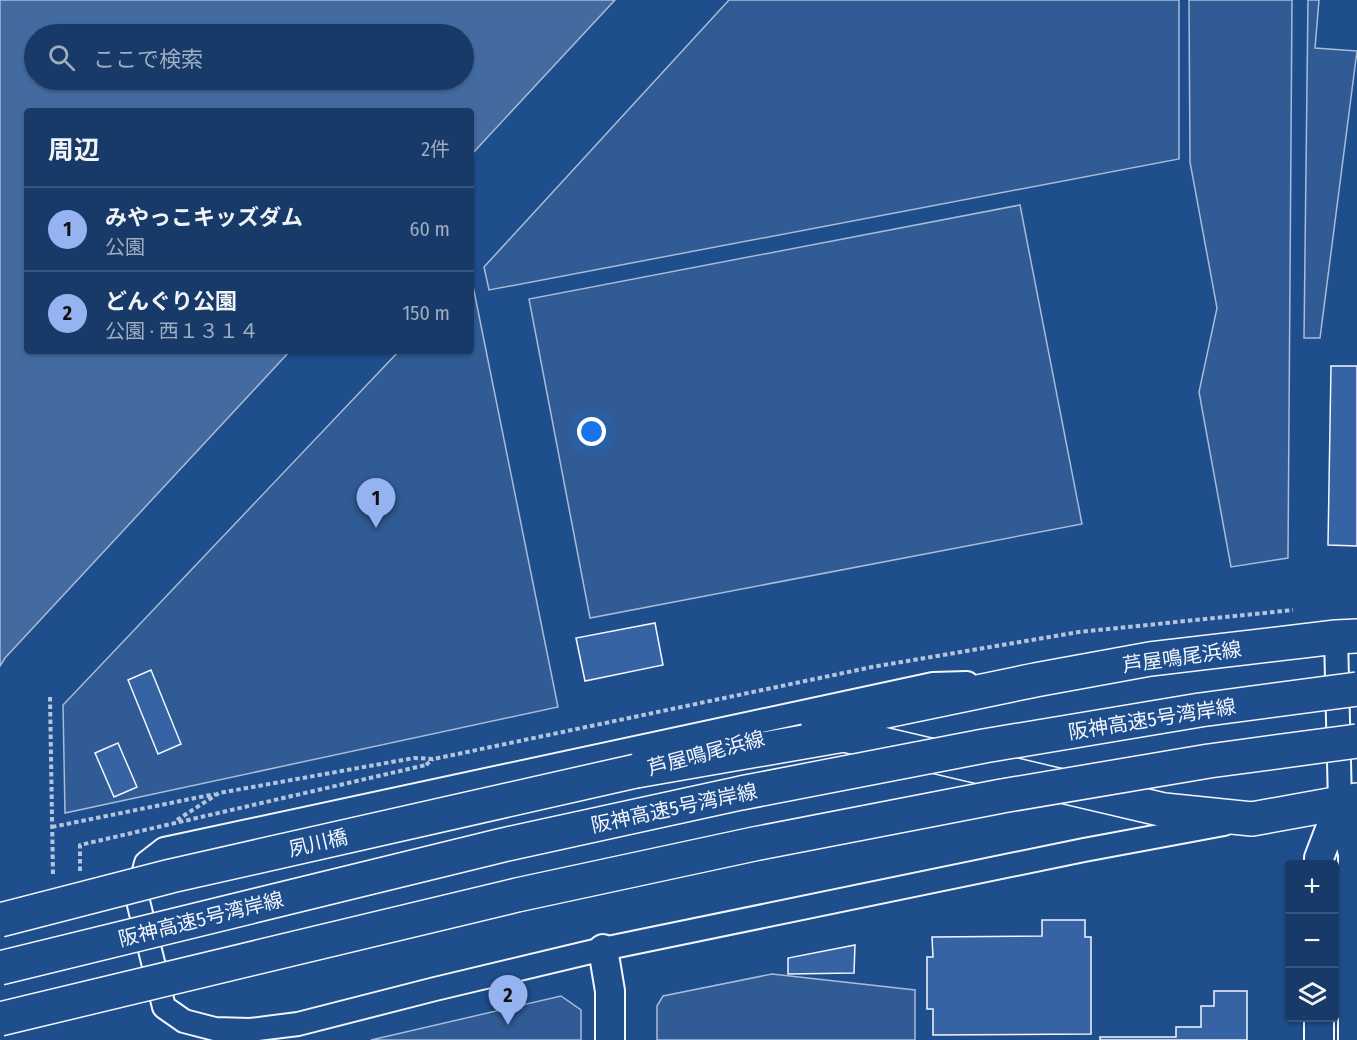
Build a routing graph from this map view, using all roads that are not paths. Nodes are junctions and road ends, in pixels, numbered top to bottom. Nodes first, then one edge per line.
1 (1347, 636) edge
2 (1035, 680) junction
3 (1357, 688) edge
4 (1357, 741) edge
5 (636, 771) junction
6 (1348, 802) edge
7 (1252, 819) junction
8 (1319, 860) edge
9 (0, 920) edge
10 (603, 949) junction
11 (0, 968) edge
12 (0, 1019) edge
13 (1319, 1022) edge
14 (610, 1040) edge
15 (1319, 1040) edge
16 (1353, 1040) edge

1 - 2 main road, 芦屋鳴尾浜線
1 - 6 street
2 - 5 main road, 芦屋鳴尾浜線
2 - 10 street
3 - 11 main road, 阪神高速5号湾岸線, bridge
4 - 12 main road, bridge
5 - 7 main road, 芦屋鳴尾浜線
5 - 9 main road, 夙川橋, bridge
6 - 7 main road, 芦屋鳴尾浜線
6 - 8 street
6 - 16 street
7 - 10 street
10 - 14 street
13 - 15 street

